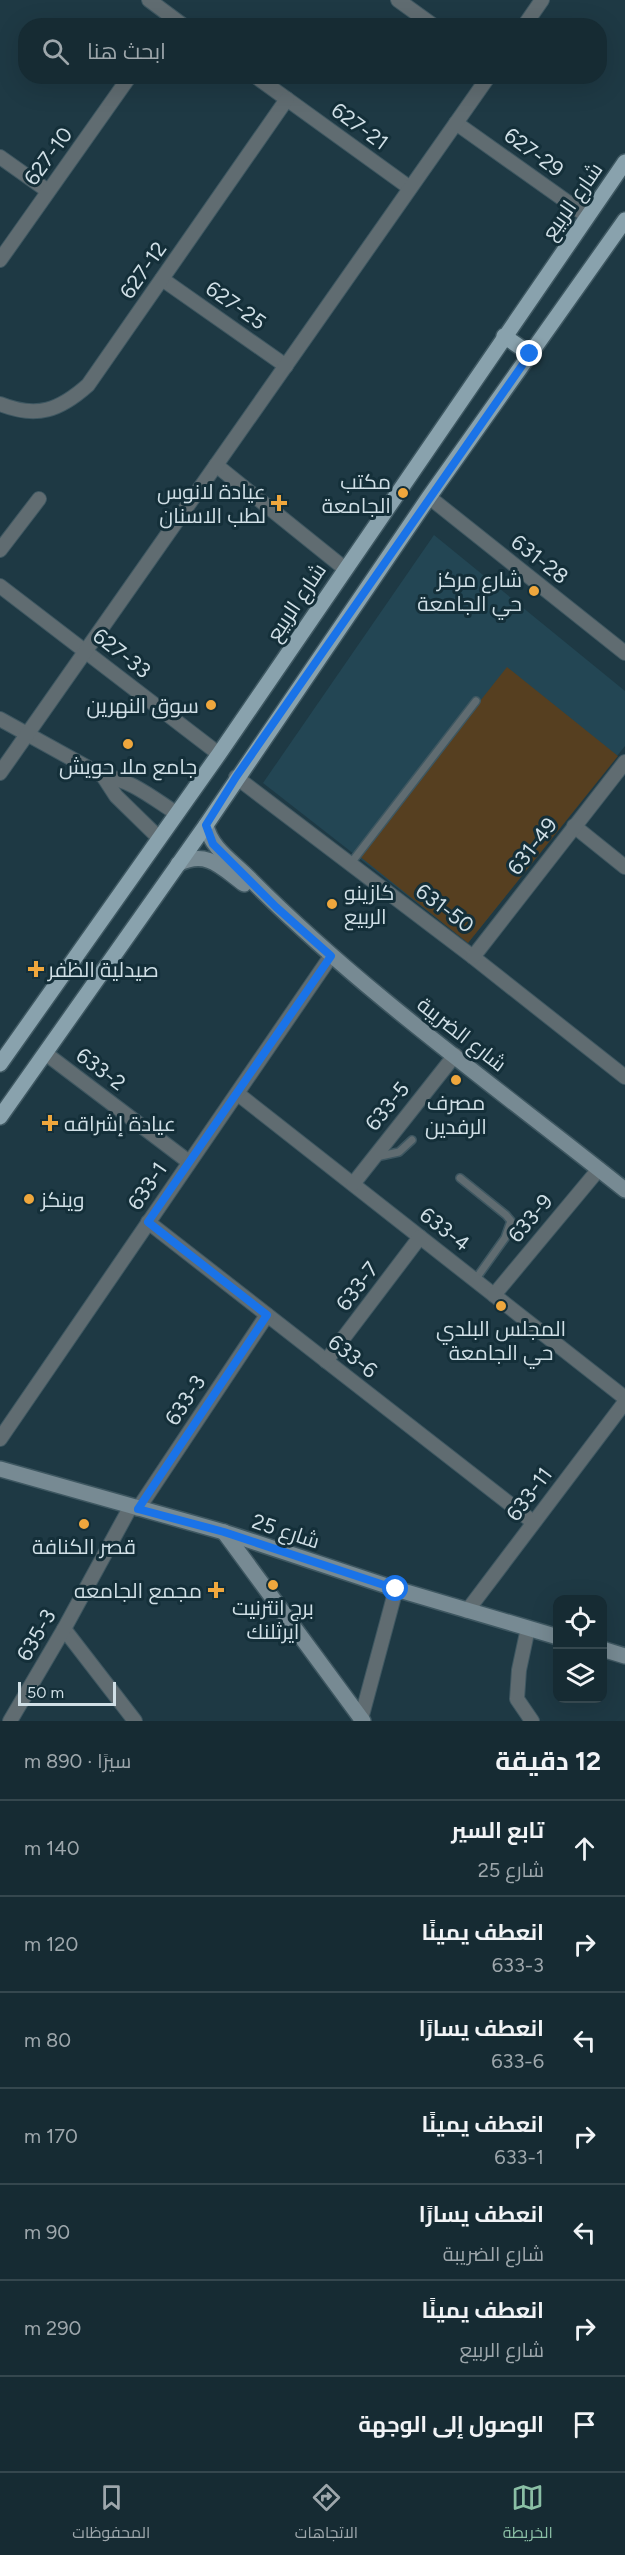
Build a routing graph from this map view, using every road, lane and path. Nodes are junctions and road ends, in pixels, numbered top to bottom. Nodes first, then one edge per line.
1 (149, 0) edge
2 (399, 0) edge
3 (542, 0) edge
4 (169, 18) edge
5 (423, 18) edge
6 (530, 18) edge
7 (124, 84) edge
8 (266, 84) edge
9 (483, 84) edge
10 (287, 99) junction
11 (456, 123) junction
12 (0, 157) edge
13 (625, 162) edge
14 (410, 188) junction
15 (48, 191) junction
16 (587, 216) junction
17 (623, 228) edge
18 (0, 260) edge
19 (162, 279) junction
20 (504, 336) junction
21 (530, 354) junction
22 (286, 366) junction
23 (0, 405) edge
24 (216, 465) junction
25 (429, 497) junction
26 (39, 499) dead end
27 (0, 550) edge
28 (344, 568) junction
29 (0, 586) edge
30 (85, 651) junction
31 (625, 653) edge
32 (476, 701) dead end
33 (0, 719) edge
34 (27, 734) junction
35 (219, 754) junction
36 (625, 762) edge
37 (0, 773) edge
38 (103, 776) junction
39 (236, 777) junction
40 (176, 813) junction
41 (206, 825) junction
42 (574, 826) junction
43 (159, 838) junction
44 (351, 863) junction
45 (178, 864) junction
46 (625, 867) edge
47 (276, 907) junction
48 (331, 956) junction
49 (473, 957) junction
50 (45, 1053) junction
51 (455, 1055) junction
52 (0, 1064) edge
53 (625, 1077) edge
54 (238, 1094) junction
55 (0, 1117) edge
56 (411, 1140) dead end
57 (373, 1157) junction
58 (189, 1162) junction
59 (599, 1169) junction
60 (460, 1178) dead end
61 (353, 1184) junction
62 (625, 1190) edge
63 (148, 1222) junction
64 (420, 1237) junction
65 (475, 1280) junction
66 (494, 1295) junction
67 (267, 1315) junction
68 (326, 1361) junction
69 (625, 1400) edge
70 (0, 1440) edge
71 (0, 1469) edge
72 (134, 1507) junction
73 (533, 1522) junction
74 (224, 1532) junction
75 (396, 1589) junction
76 (467, 1611) junction
77 (528, 1628) junction
78 (64, 1629) junction
79 (553, 1636) edge
80 (607, 1650) edge
81 (625, 1656) edge
82 (362, 1720) edge
83 (10, 1721) edge
84 (135, 1721) edge
85 (532, 1721) edge

1 - 4 street
2 - 5 street
3 - 6 street
7 - 15 street, 627-10
8 - 10 street, 627-21
9 - 11 street
10 - 14 street, 627-21
10 - 19 street, 627-12
11 - 14 street
11 - 16 street, 627-29
12 - 15 street
13 - 16 main road, شارع الربيع
14 - 22 street
15 - 18 street, 627-10
16 - 20 main road, شارع الربيع
17 - 21 main road
19 - 22 street, 627-25
19 - 23 street, 627-12
20 - 21 main road
20 - 28 main road, شارع الربيع
21 - 25 main road
22 - 24 street
24 - 28 street
24 - 30 street
25 - 31 street, 631-28
25 - 39 main road
26 - 27 street
28 - 35 main road, شارع الربيع
29 - 30 street, 627-33
30 - 34 street
30 - 35 street, 627-33
32 - 44 lane
33 - 34 street
34 - 37 street
34 - 38 street
35 - 40 main road, شارع الربيع
36 - 42 street, 631-49
38 - 40 street
38 - 43 street
39 - 41 main road
39 - 44 street, 631-50
40 - 43 main road, شارع الربيع
41 - 45 main road
41 - 47 street, شارع الضريبة
42 - 46 street
42 - 49 street, 631-49
43 - 52 main road, شارع الربيع
44 - 49 street, 631-50
45 - 47 street, شارع الضريبة
45 - 50 main road
47 - 48 street, شارع الضريبة
48 - 51 street, شارع الضريبة
48 - 54 street, 633-1
49 - 53 street, 631-50
50 - 55 main road
50 - 58 street, 633-2
51 - 57 street, 633-5
51 - 59 street, شارع الضريبة
54 - 58 street, 633-1
54 - 61 street, 633-4
56 - 57 lane
57 - 61 street, 633-5
58 - 63 street, 633-1
59 - 62 street, شارع الضريبة
59 - 66 street, 633-9
60 - 65 lane
61 - 64 street, 633-4
63 - 67 street, 633-6
63 - 70 street, 633-1
64 - 65 street, 633-4
64 - 68 street, 633-7
65 - 66 street, 633-4
66 - 69 street, 633-4
67 - 68 street, 633-6
67 - 72 street, 633-3
68 - 73 street, 633-6
69 - 73 street, 633-11
71 - 72 street, شارع 25
72 - 74 street, شارع 25
72 - 78 street, 635-3
73 - 76 street, 633-11
74 - 75 street, شارع 25
74 - 82 street
75 - 76 street, شارع 25
75 - 82 street
76 - 77 street, شارع 25
77 - 79 street, شارع 25
77 - 85 street
78 - 83 street, 635-3
78 - 84 street
80 - 81 street

